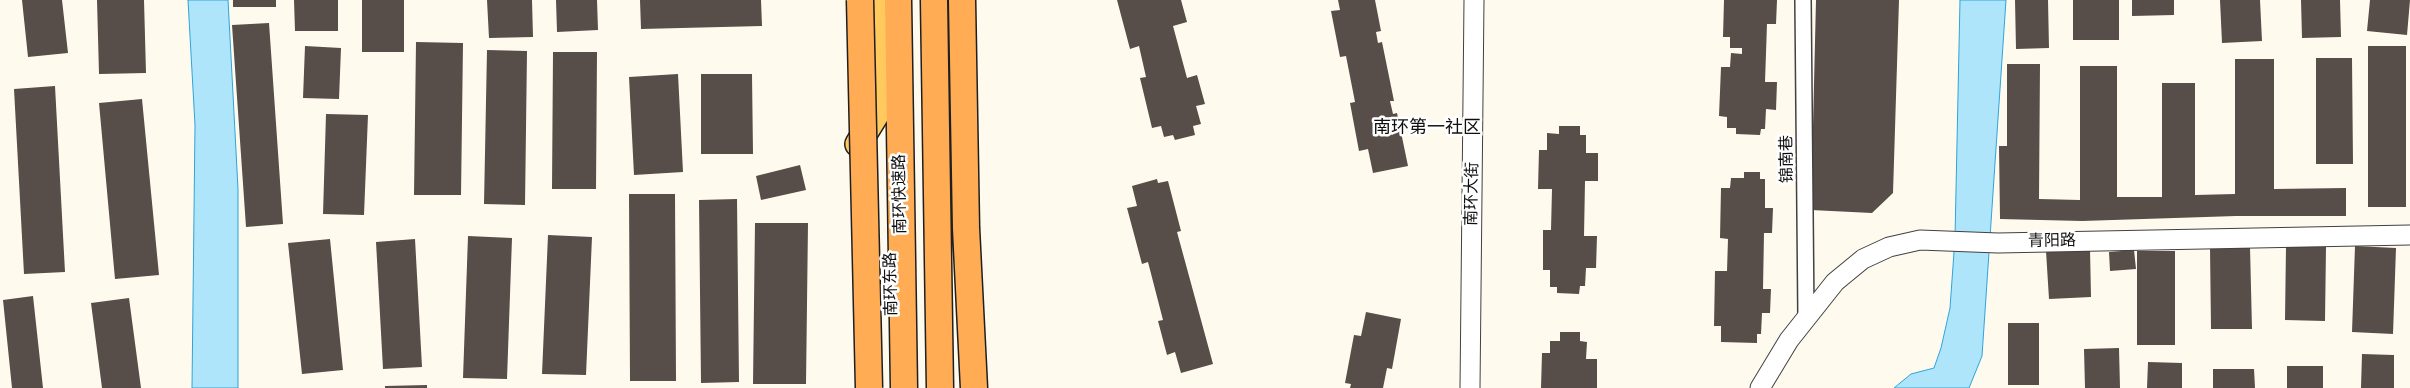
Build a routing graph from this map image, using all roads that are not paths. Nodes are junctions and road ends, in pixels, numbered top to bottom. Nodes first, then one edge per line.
1 (860, 0) edge
2 (884, 0) edge
3 (898, 0) edge
4 (934, 0) edge
5 (955, 0) edge
6 (962, 0) edge
7 (1474, 0) edge
8 (1803, 0) edge
9 (887, 97) junction
10 (2410, 235) edge
11 (1806, 318) junction
12 (860, 388) edge
13 (870, 388) edge
14 (893, 388) edge
15 (904, 388) edge
16 (940, 388) edge
17 (961, 388) edge
18 (974, 388) edge
19 (1470, 388) edge
20 (1760, 388) edge

1 - 13 highway, bridge
2 - 9 main road, 南环东路
3 - 15 highway, 南环快速路
4 - 16 highway
5 - 17 main road
6 - 18 highway
7 - 19 street, 南环大街
8 - 11 street, 锦南巷
9 - 12 main road
9 - 14 main road, 南环东路
10 - 11 street, 青阳路
11 - 20 street, 青阳路

